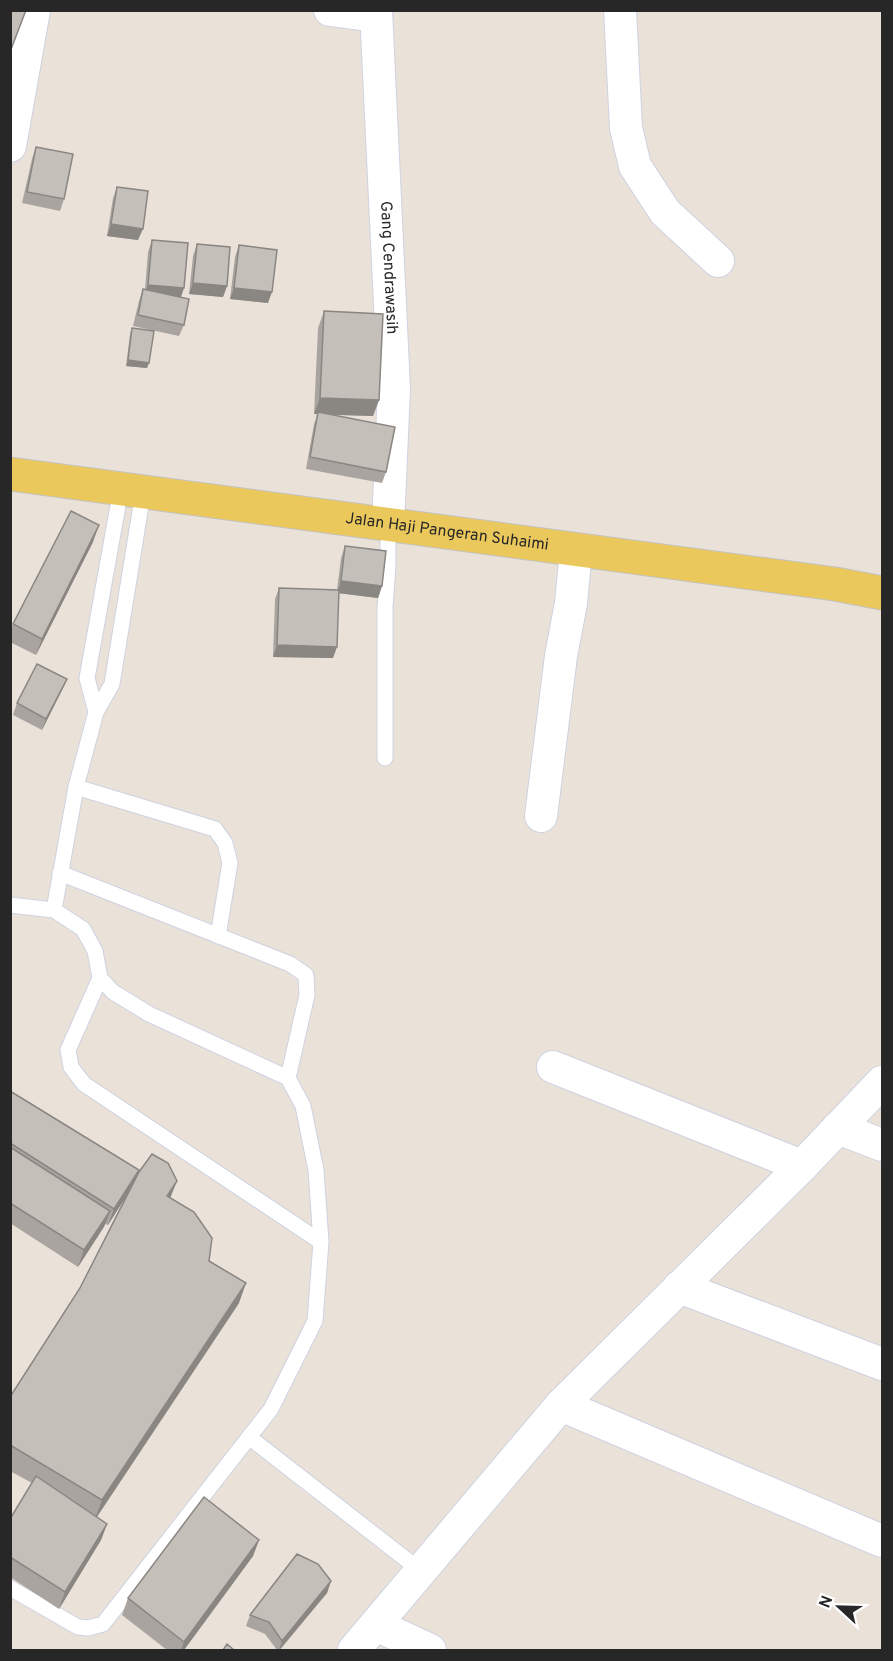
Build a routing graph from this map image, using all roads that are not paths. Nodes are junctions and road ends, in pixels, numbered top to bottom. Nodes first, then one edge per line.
1 (34, 10) edge
2 (330, 10) edge
3 (620, 10) edge
4 (376, 13) edge
5 (10, 146) edge
6 (718, 261) dead end
7 (10, 474) edge
8 (132, 491) junction
9 (388, 525) junction
10 (576, 551) junction
11 (882, 593) edge
12 (96, 712) junction
13 (385, 758) dead end
14 (76, 787) junction
15 (541, 816) dead end
16 (60, 873) junction
17 (10, 905) edge
18 (54, 910) junction
19 (218, 936) junction
20 (100, 978) junction
21 (553, 1067) dead end
22 (288, 1078) junction
23 (882, 1082) edge
24 (838, 1128) junction
25 (882, 1145) edge
26 (802, 1166) junction
27 (321, 1242) junction
28 (679, 1287) junction
29 (882, 1364) edge
30 (561, 1405) junction
31 (249, 1437) junction
32 (882, 1541) edge
33 (421, 1570) junction
34 (10, 1588) edge
35 (376, 1625) junction
36 (354, 1650) edge
37 (430, 1650) edge

1 - 5 street
2 - 4 street
3 - 6 street
4 - 9 street, Gang Cendrawasih
7 - 8 main road, Jalan Haji Pangeran Suhaimi
8 - 9 main road, Jalan Haji Pangeran Suhaimi
8 - 12 lane
8 - 12 lane
9 - 10 main road, Jalan Haji Pangeran Suhaimi
9 - 13 lane
10 - 11 main road, Jalan Haji Pangeran Suhaimi
10 - 15 street
12 - 14 lane
14 - 16 lane
14 - 19 lane
16 - 18 lane
16 - 19 lane
17 - 18 lane
18 - 20 lane
19 - 22 lane
20 - 22 lane
20 - 27 lane
21 - 26 street
22 - 27 lane
23 - 24 street
24 - 25 street
24 - 26 street
26 - 28 street
27 - 31 lane
28 - 29 street
28 - 30 street
30 - 32 street
30 - 33 street
31 - 33 lane
31 - 34 lane
33 - 35 street
35 - 36 street
35 - 37 street

